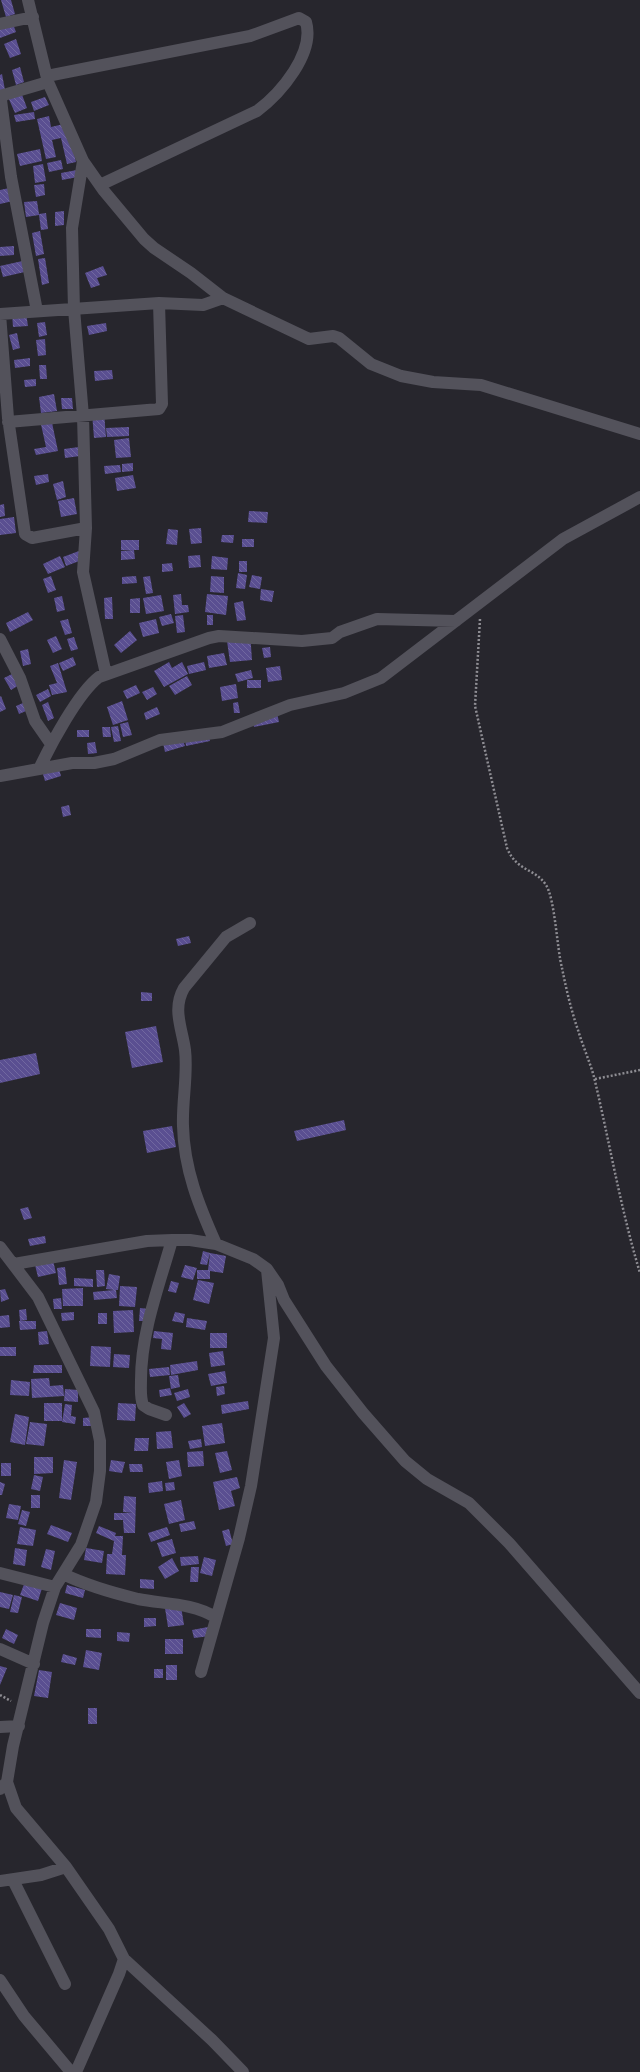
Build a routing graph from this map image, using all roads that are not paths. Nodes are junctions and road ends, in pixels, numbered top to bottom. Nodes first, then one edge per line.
1 (28, 0) edge
2 (33, 17) junction
3 (0, 24) edge
4 (47, 79) junction
5 (83, 161) junction
6 (100, 185) junction
7 (223, 298) junction
8 (159, 303) junction
9 (74, 308) junction
10 (37, 311) junction
11 (0, 314) edge
12 (83, 416) junction
13 (8, 422) junction
14 (640, 434) edge
15 (640, 496) edge
16 (86, 528) junction
17 (456, 621) junction
18 (0, 639) edge
19 (106, 674) junction
20 (51, 744) junction
21 (39, 769) junction
22 (0, 776) edge
23 (250, 923) dead end
24 (172, 1240) junction
25 (216, 1244) junction
26 (2, 1251) edge
27 (14, 1264) junction
28 (267, 1268) junction
29 (166, 1414) dead end
30 (0, 1573) edge
31 (63, 1574) junction
32 (55, 1588) junction
33 (215, 1617) junction
34 (0, 1649) edge
35 (34, 1664) junction
36 (201, 1672) dead end
37 (640, 1693) edge
38 (0, 1726) edge
39 (18, 1726) junction
40 (3, 1785) edge
41 (66, 1867) junction
42 (13, 1880) junction
43 (0, 1881) edge
44 (124, 1959) junction
45 (0, 1980) edge
46 (65, 1984) dead end
47 (71, 2072) edge
48 (76, 2072) edge
49 (244, 2072) edge

1 - 2 street
2 - 3 street
2 - 4 street
4 - 5 street
4 - 6 street
4 - 10 street
5 - 6 street
5 - 9 street
6 - 7 street
7 - 8 street
7 - 14 street
8 - 9 street
8 - 12 street
9 - 10 street
9 - 12 street
10 - 11 street
11 - 13 street
12 - 13 street
12 - 16 street
13 - 16 street
15 - 17 street
16 - 19 street
17 - 19 street
17 - 21 street
18 - 20 street
19 - 20 street
20 - 21 street
21 - 22 street
23 - 25 street
24 - 25 street
24 - 27 street
24 - 29 street
25 - 28 street
26 - 27 street
27 - 31 street
28 - 33 street
28 - 37 street
30 - 32 street
31 - 32 street
31 - 33 street
32 - 35 street
33 - 36 street
34 - 35 street
35 - 39 street
38 - 39 street
39 - 40 street
40 - 41 street
41 - 42 street
41 - 44 street
42 - 43 street
42 - 46 street
44 - 48 street
44 - 49 street
45 - 47 street

